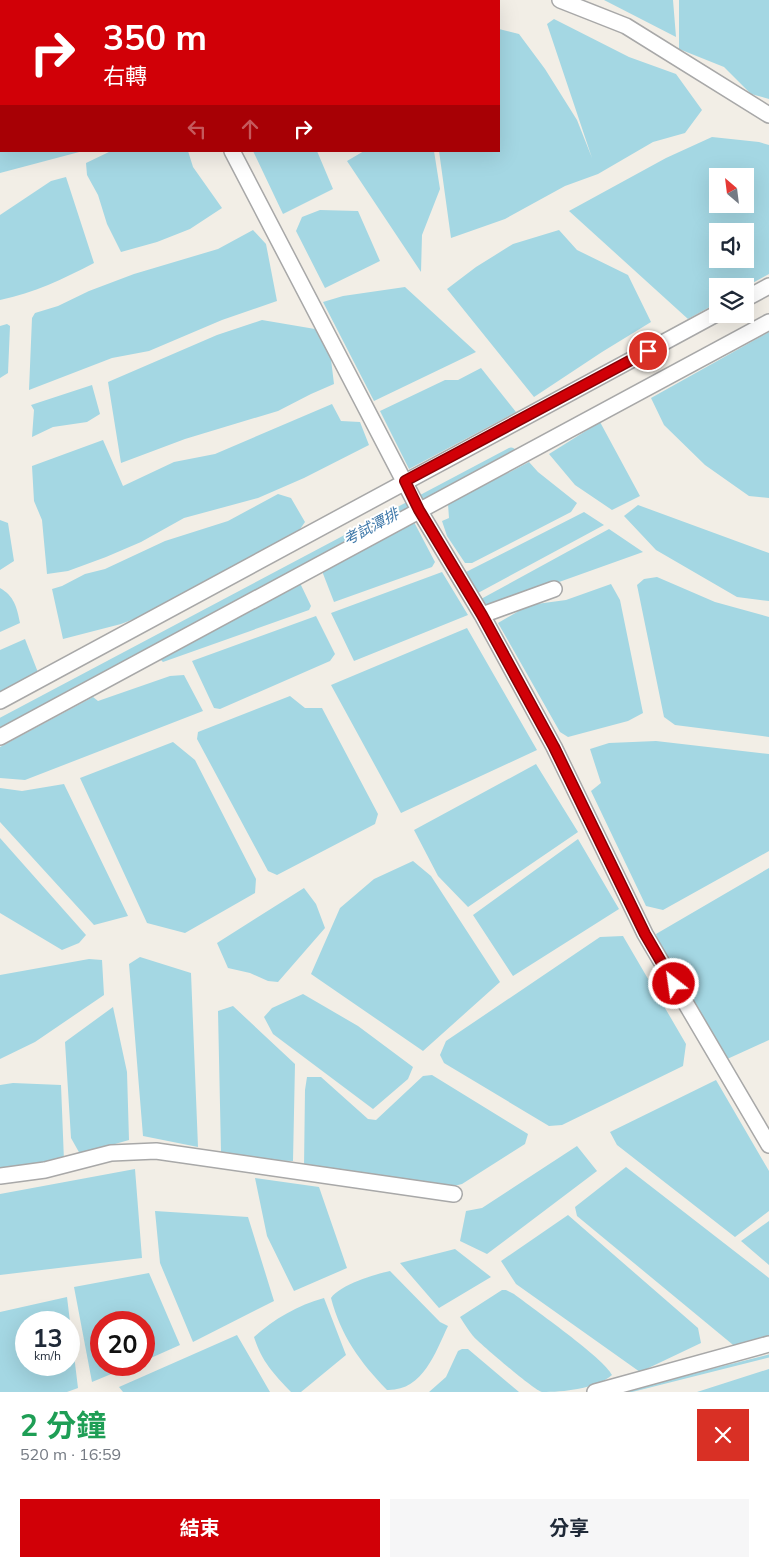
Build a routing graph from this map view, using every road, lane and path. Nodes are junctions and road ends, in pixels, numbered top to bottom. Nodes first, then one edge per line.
1 (560, 0) edge
2 (769, 115) edge
3 (233, 152) edge
4 (769, 286) edge
5 (754, 294) edge
6 (709, 318) edge
7 (769, 322) edge
8 (406, 483) junction
9 (418, 508) junction
10 (554, 589) dead end
11 (482, 615) junction
12 (0, 701) edge
13 (0, 736) edge
14 (769, 1145) edge
15 (0, 1176) edge
16 (454, 1194) dead end
17 (769, 1344) edge
18 (594, 1392) edge

1 - 2 lane
3 - 8 lane
4 - 5 lane
6 - 8 lane
7 - 9 lane
8 - 9 lane
8 - 12 lane
9 - 11 lane
9 - 13 lane
10 - 11 lane
11 - 14 lane
15 - 16 lane
17 - 18 lane

